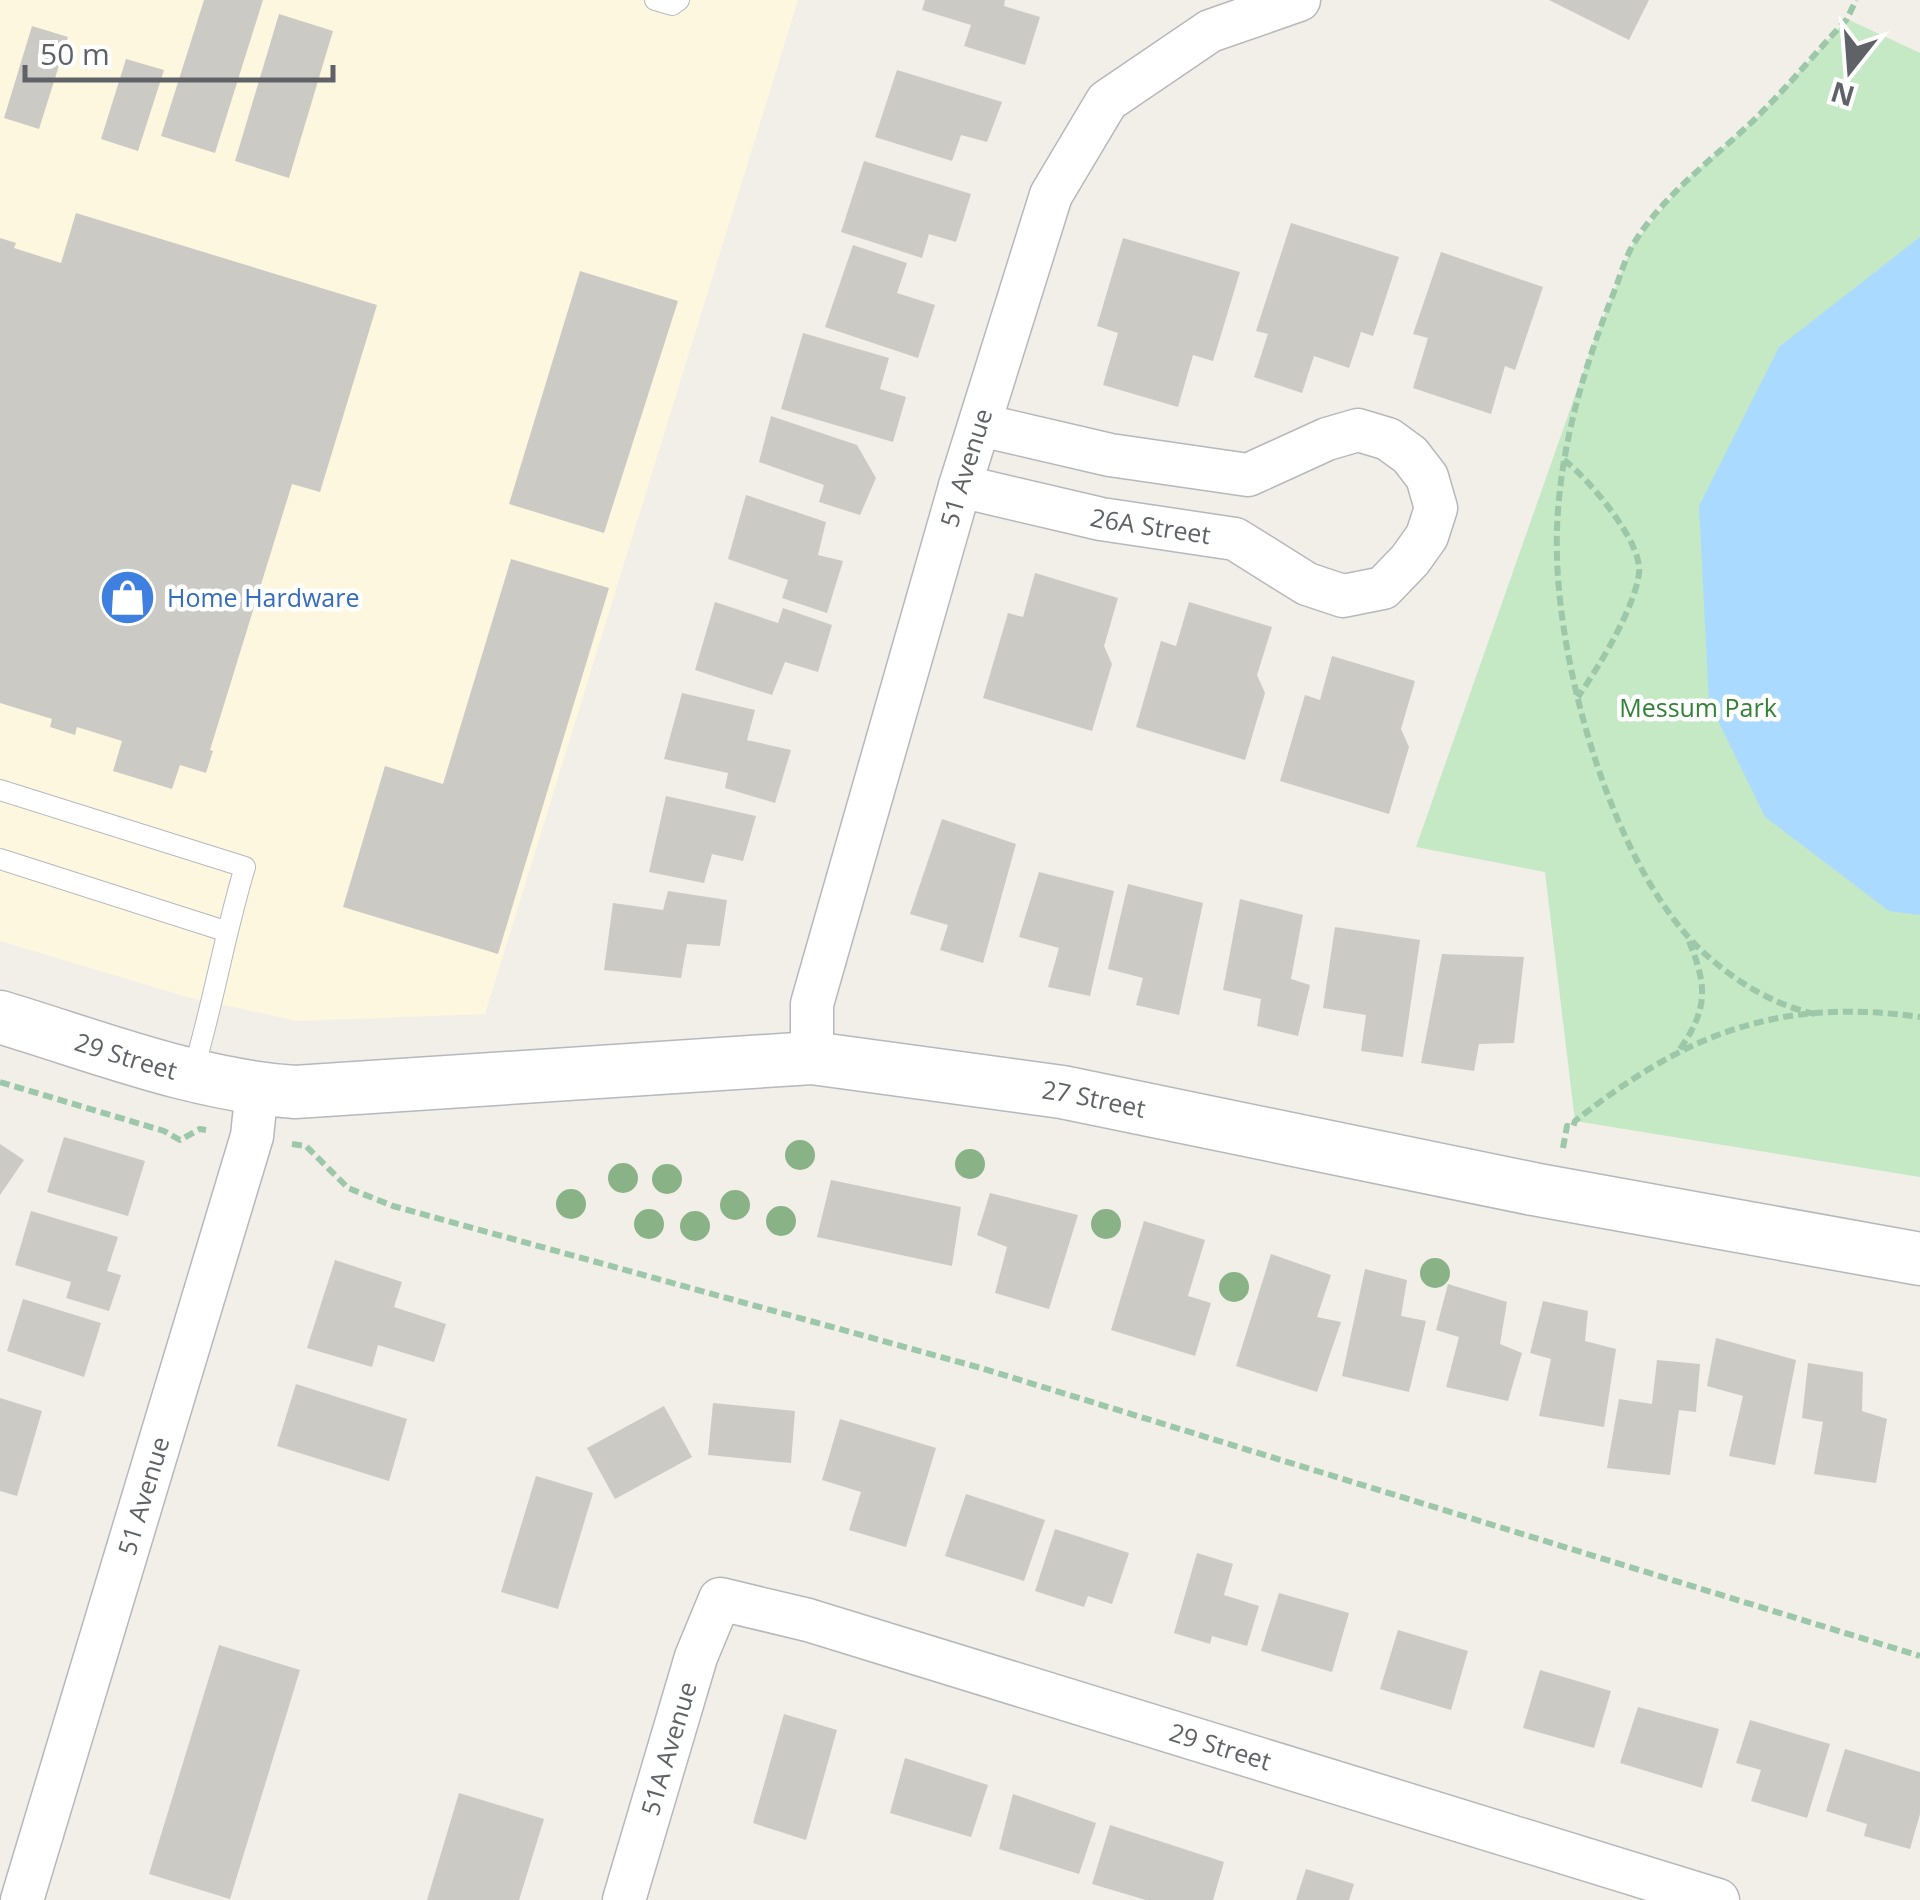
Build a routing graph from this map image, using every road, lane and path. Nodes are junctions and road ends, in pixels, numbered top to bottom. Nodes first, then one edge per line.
1 (655, 0) edge
2 (679, 0) edge
3 (1299, 0) edge
4 (1856, 0) edge
5 (1199, 16) edge
6 (980, 426) junction
7 (1110, 455) junction
8 (1564, 460) junction
9 (1248, 475) junction
10 (960, 486) junction
11 (1101, 519) junction
12 (1235, 539) junction
13 (1577, 698) junction
14 (0, 790) edge
15 (0, 859) edge
16 (225, 931) junction
17 (1686, 934) junction
18 (1816, 1014) junction
19 (0, 1017) edge
20 (1920, 1017) edge
21 (1678, 1051) junction
22 (812, 1058) junction
23 (192, 1075) junction
24 (0, 1082) edge
25 (257, 1089) junction
26 (200, 1129) dead end
27 (306, 1146) dead end
28 (1562, 1151) dead end
29 (1920, 1259) edge
30 (720, 1600) joint
31 (1920, 1656) edge
32 (22, 1900) edge
33 (624, 1900) edge
34 (1718, 1900) edge

1 - 2 lane
3 - 5 street, 51 Avenue
4 - 8 path
5 - 6 street, 51 Avenue
6 - 7 street
6 - 10 street, 51 Avenue
7 - 9 street
7 - 11 street
8 - 13 path
8 - 13 path
9 - 12 street
9 - 12 street, 26A Street
10 - 11 street, 26A Street
10 - 22 street, 51 Avenue
11 - 12 street, 26A Street
13 - 17 path
14 - 16 lane
15 - 16 lane
16 - 23 lane
17 - 18 path
17 - 21 path
18 - 20 path
18 - 21 path
19 - 23 street, 29 Street
21 - 28 path
22 - 25 street, 27 Street
22 - 29 street, 27 Street
23 - 25 street, 29 Street
24 - 26 path
25 - 32 street, 51 Avenue
27 - 31 path
30 - 33 street, 51A Avenue
30 - 34 street, 29 Street

